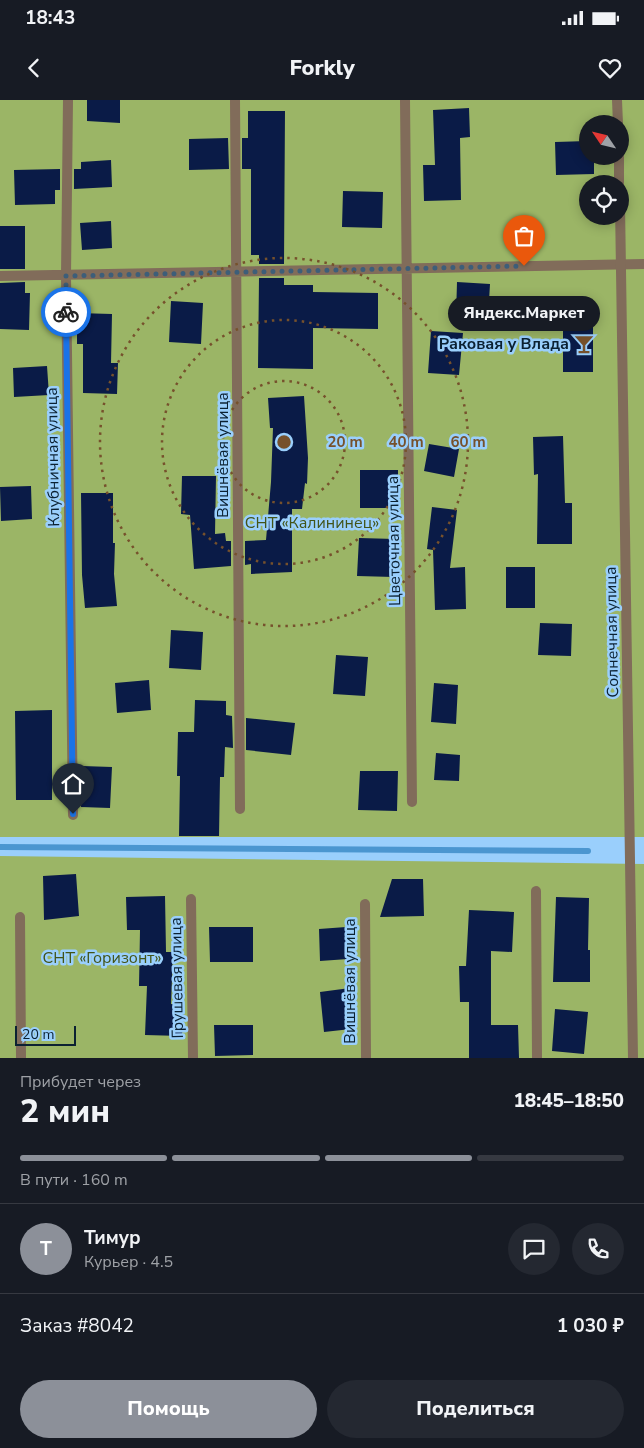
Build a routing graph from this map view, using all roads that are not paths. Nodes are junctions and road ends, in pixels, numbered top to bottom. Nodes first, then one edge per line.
1 (68, 100) edge
2 (236, 100) edge
3 (405, 100) edge
4 (618, 100) edge
5 (618, 115) edge
6 (620, 225) edge
7 (621, 264) junction
8 (644, 264) edge
9 (406, 270) junction
10 (236, 272) junction
11 (0, 276) edge
12 (66, 276) junction
13 (412, 802) dead end
14 (240, 809) dead end
15 (73, 814) dead end
16 (536, 892) dead end
17 (191, 899) dead end
18 (365, 904) dead end
19 (20, 917) dead end
20 (20, 1058) edge
21 (193, 1058) edge
22 (366, 1058) edge
23 (537, 1058) edge
24 (633, 1058) edge

1 - 12 street, Клубничная улица
2 - 10 street, Вишнёвая улица
3 - 9 street, Цветочная улица
4 - 5 street
6 - 7 street, Солнечная улица
7 - 8 street
7 - 9 street
7 - 24 street, Солнечная улица
9 - 10 street
9 - 13 street, Цветочная улица
10 - 12 street
10 - 14 street, Вишнёвая улица
11 - 12 street
12 - 15 street, Клубничная улица
16 - 23 street
17 - 21 street, Грушевая улица
18 - 22 street, Вишнёвая улица
19 - 20 street

